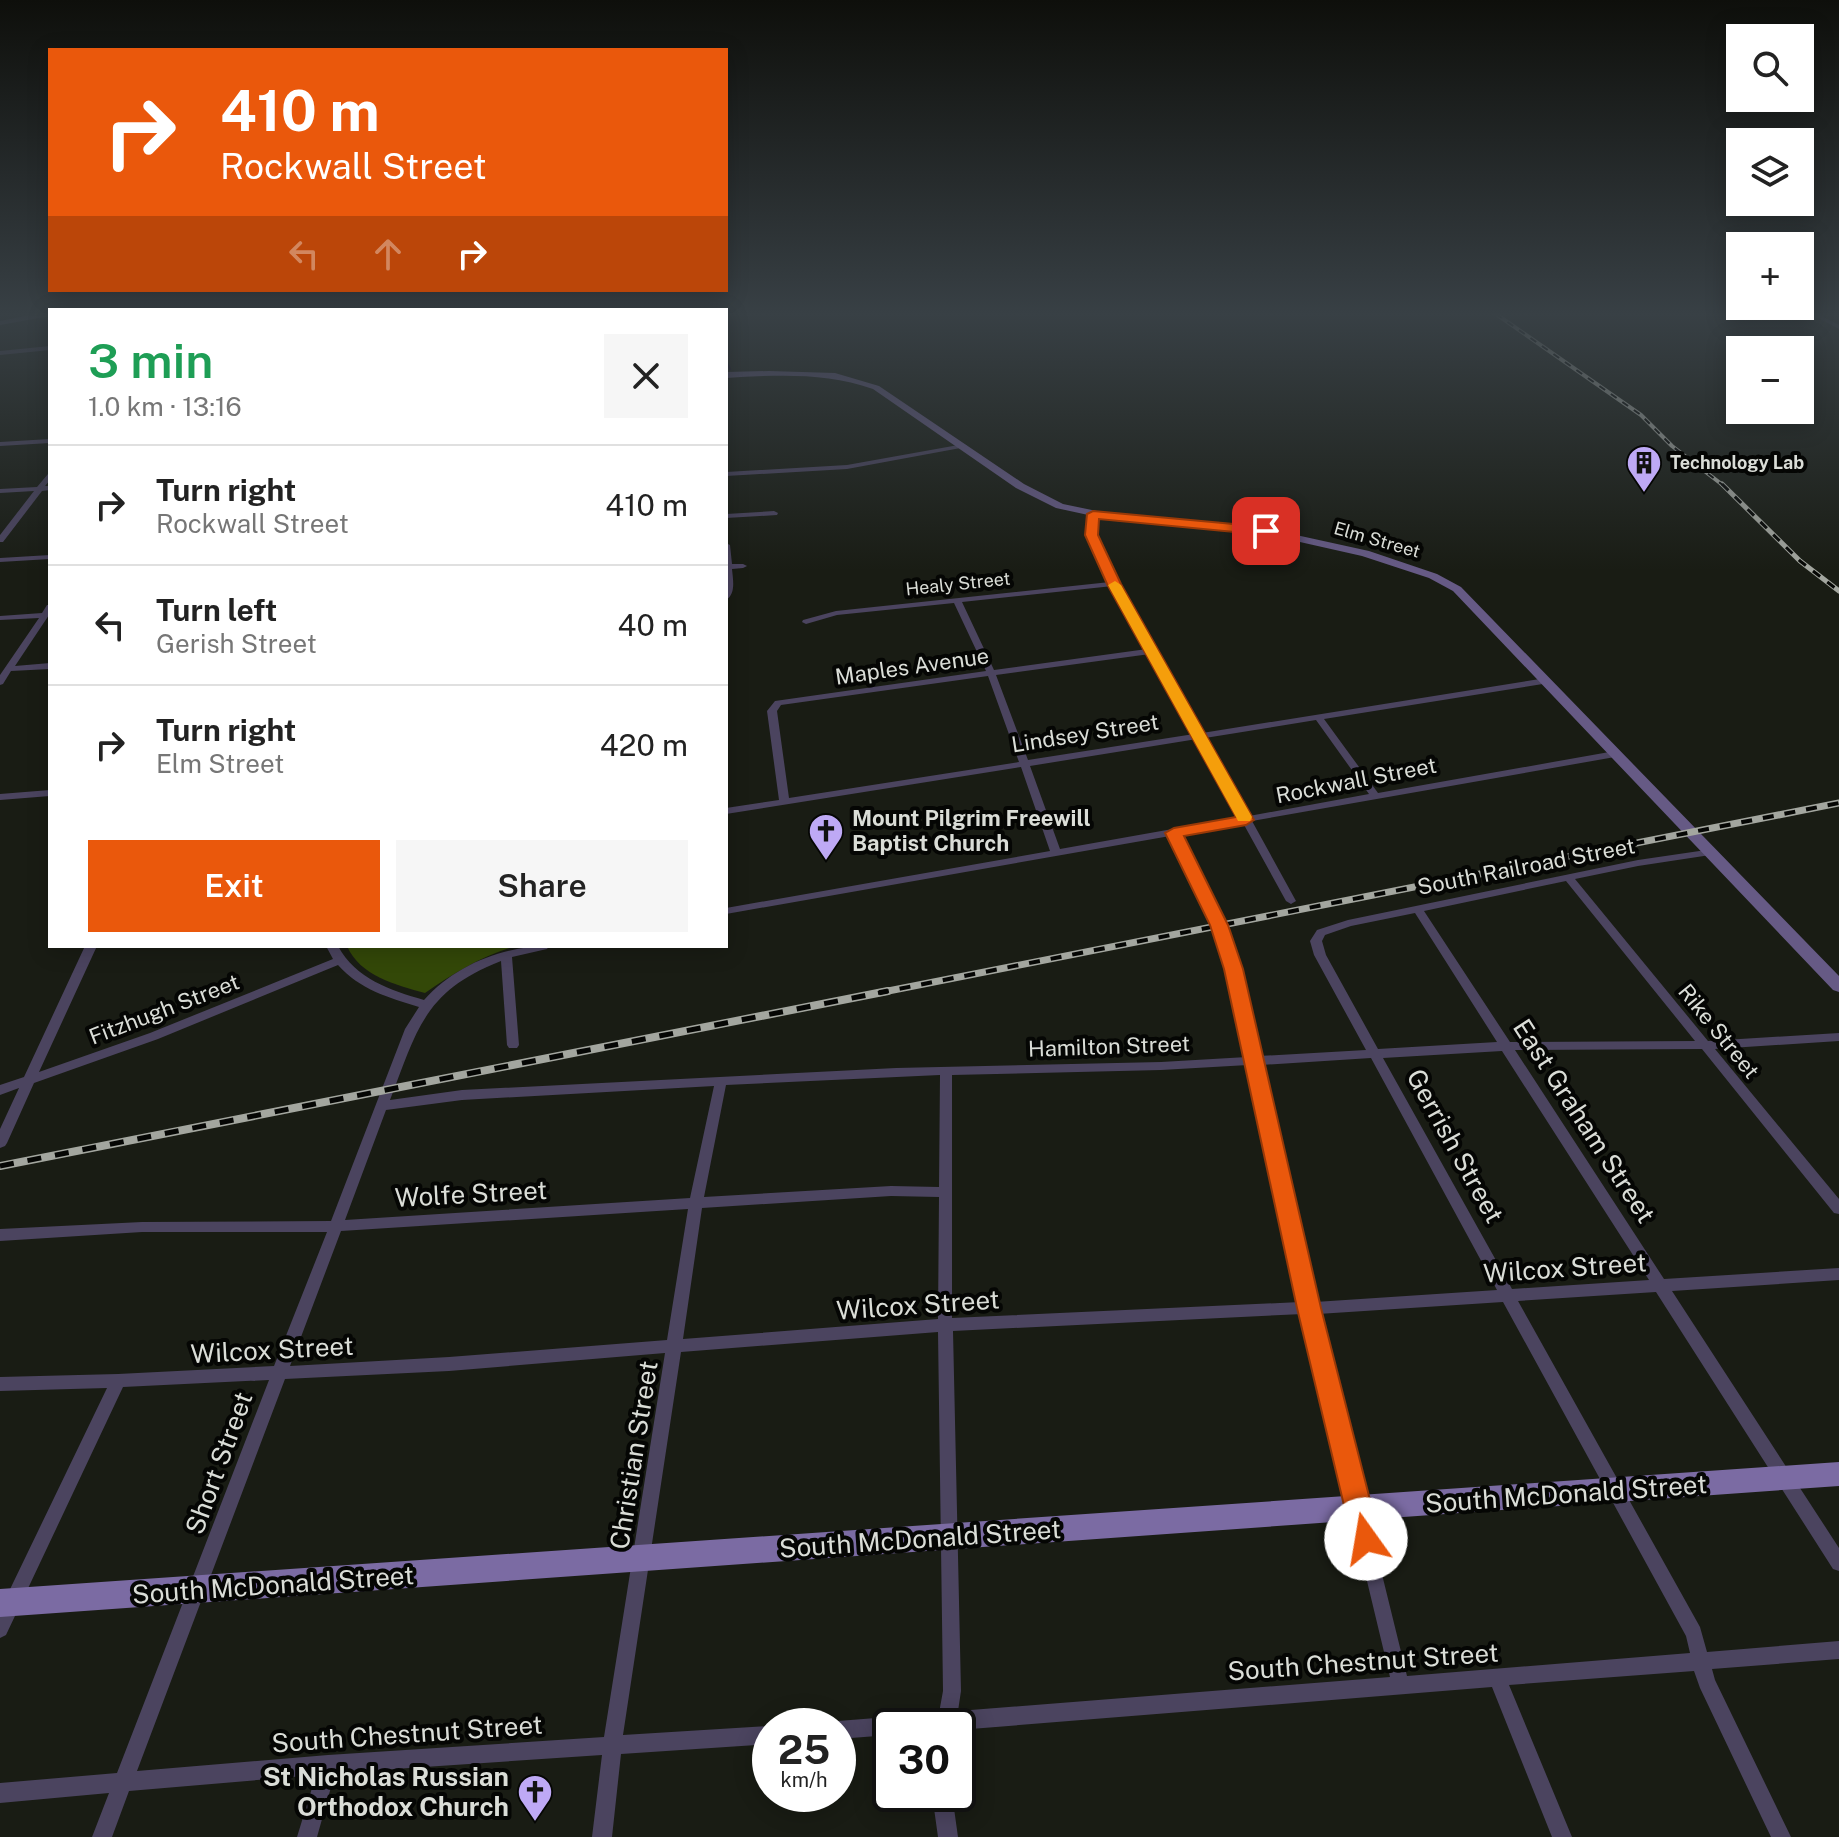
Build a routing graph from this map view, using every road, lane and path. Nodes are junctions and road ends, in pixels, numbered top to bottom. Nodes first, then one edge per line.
1 (898, 400) edge
2 (48, 441) edge
3 (0, 444) edge
4 (964, 446) junction
5 (728, 474) edge
6 (48, 478) edge
7 (48, 488) edge
8 (39, 489) junction
9 (0, 491) edge
10 (774, 513) dead end
11 (1093, 514) junction
12 (728, 516) edge
13 (0, 540) edge
14 (48, 557) edge
15 (0, 560) edge
16 (743, 566) dead end
17 (728, 567) joint
18 (1114, 584) junction
19 (728, 592) edge
20 (957, 600) junction
21 (48, 611) edge
22 (0, 618) edge
23 (806, 622) dead end
24 (1152, 651) junction
25 (48, 666) edge
26 (9, 669) junction
27 (989, 674) junction
28 (1546, 681) junction
29 (0, 682) edge
30 (1318, 717) junction
31 (1199, 735) junction
32 (1615, 754) junction
33 (1022, 763) junction
34 (48, 793) edge
35 (0, 797) edge
36 (1376, 797) junction
37 (784, 801) junction
38 (728, 811) edge
39 (1246, 820) junction
40 (1174, 833) junction
41 (1713, 852) junction
42 (1056, 853) junction
43 (1568, 877) junction
44 (1291, 901) dead end
45 (1417, 908) junction
46 (728, 911) edge
47 (1348, 923) joint
48 (90, 948) edge
49 (333, 948) edge
50 (534, 948) edge
51 (506, 954) junction
52 (340, 960) junction
53 (1839, 986) edge
54 (426, 1005) junction
55 (1839, 1037) edge
56 (513, 1045) dead end
57 (1705, 1045) junction
58 (1508, 1046) junction
59 (1375, 1054) junction
60 (1254, 1061) junction
61 (946, 1072) junction
62 (30, 1081) junction
63 (721, 1081) junction
64 (0, 1090) edge
65 (381, 1106) junction
66 (0, 1143) edge
67 (944, 1192) junction
68 (696, 1204) junction
69 (1839, 1209) edge
70 (335, 1226) junction
71 (0, 1235) edge
72 (1839, 1274) edge
73 (1662, 1286) junction
74 (1508, 1296) junction
75 (1309, 1308) junction
76 (945, 1325) junction
77 (675, 1348) junction
78 (278, 1374) junction
79 (118, 1381) junction
80 (0, 1384) edge
81 (1839, 1474) edge
82 (1786, 1478) junction
83 (1618, 1491) junction
84 (1359, 1510) junction
85 (950, 1536) junction
86 (642, 1559) junction
87 (1839, 1563) edge
88 (197, 1590) junction
89 (6, 1603) edge
90 (0, 1629) edge
91 (1839, 1650) edge
92 (1703, 1660) junction
93 (1497, 1677) junction
94 (1401, 1686) junction
95 (949, 1708) edge
96 (976, 1722) edge
97 (752, 1736) edge
98 (612, 1747) junction
99 (328, 1764) junction
100 (123, 1783) junction
101 (0, 1793) edge
102 (945, 1812) edge
103 (102, 1837) edge
104 (307, 1837) edge
105 (602, 1837) edge
106 (948, 1837) edge
107 (1562, 1837) edge
108 (1781, 1837) edge

1 - 4 main road, Elm Street
2 - 3 street
4 - 5 street
4 - 11 main road, Elm Street
6 - 8 street
7 - 8 street
8 - 9 street
8 - 13 street
10 - 12 street
11 - 18 street
11 - 28 main road, Elm Street
14 - 15 street
16 - 17 street
17 - 19 street
18 - 20 street, Healy Street
18 - 24 street
20 - 23 street, Healy Street
20 - 27 street
21 - 22 street
21 - 26 street
24 - 27 street, Maples Avenue
24 - 31 street
25 - 26 street
26 - 29 street
27 - 33 street
27 - 37 street, Maples Avenue
28 - 30 street, Lindsey Street
28 - 32 main road, Elm Street
30 - 31 street, Lindsey Street
30 - 36 street
31 - 33 street, Lindsey Street
31 - 39 street
32 - 36 street, Rockwall Street
32 - 41 main road, Elm Street
33 - 37 street, Lindsey Street
33 - 42 street
34 - 35 street
36 - 39 street, Rockwall Street
37 - 38 street, Lindsey Street
39 - 40 street, Rockwall Street
39 - 44 street
40 - 42 street, Rockwall Street
40 - 60 street
41 - 43 street, South Railroad Street
41 - 53 main road, Elm Street
42 - 46 street, Rockwall Street
43 - 45 street, South Railroad Street
43 - 57 street, Rike Street
45 - 47 street, South Railroad Street
45 - 58 street, East Graham Street
47 - 59 street, Gerrish Street
48 - 62 street
49 - 52 street
50 - 51 street
51 - 54 street
51 - 56 street
52 - 54 street
52 - 62 street, Fitzhugh Street
54 - 65 street
55 - 57 street, Hamilton Street
57 - 58 street, Hamilton Street
57 - 69 street, Rike Street
58 - 59 street, Hamilton Street
58 - 73 street, East Graham Street
59 - 60 street, Hamilton Street
59 - 74 street, Gerrish Street
60 - 61 street, Hamilton Street
60 - 75 street
61 - 63 street, Hamilton Street
61 - 67 street
62 - 64 street, Fitzhugh Street
62 - 66 street
63 - 65 street, Hamilton Street
63 - 68 street, Christian Street
65 - 70 street, Short Street
67 - 68 street, Wolfe Street
67 - 76 street
68 - 70 street, Wolfe Street
68 - 77 street, Christian Street
70 - 71 street, Wolfe Street
70 - 78 street, Short Street
72 - 73 street, Wilcox Street
73 - 74 street, Wilcox Street
73 - 82 street, East Graham Street
74 - 75 street, Wilcox Street
74 - 83 street, Gerrish Street
75 - 76 street, Wilcox Street
75 - 84 street
76 - 77 street, Wilcox Street
76 - 85 street
77 - 78 street, Wilcox Street
77 - 86 street, Christian Street
78 - 79 street, Wilcox Street
78 - 88 street, Short Street
79 - 80 street, Wilcox Street
79 - 89 street
81 - 82 main road, South McDonald Street
82 - 83 main road, South McDonald Street
82 - 87 street, East Graham Street
83 - 84 main road, South McDonald Street
83 - 92 street, Gerrish Street
84 - 85 main road, South McDonald Street
84 - 94 street
85 - 86 main road, South McDonald Street
85 - 95 street
86 - 88 main road, South McDonald Street
86 - 98 street, Christian Street
88 - 89 main road, South McDonald Street
88 - 100 street, Short Street
89 - 90 street
91 - 92 street, South Chestnut Street
92 - 93 street, South Chestnut Street
92 - 108 street, Gerrish Street
93 - 94 street, South Chestnut Street
93 - 107 street
94 - 96 street, South Chestnut Street
97 - 98 street, South Chestnut Street
98 - 99 street, South Chestnut Street
98 - 105 street, Christian Street
99 - 100 street, South Chestnut Street
99 - 104 street
100 - 101 street, South Chestnut Street
100 - 103 street, Short Street
102 - 106 street

